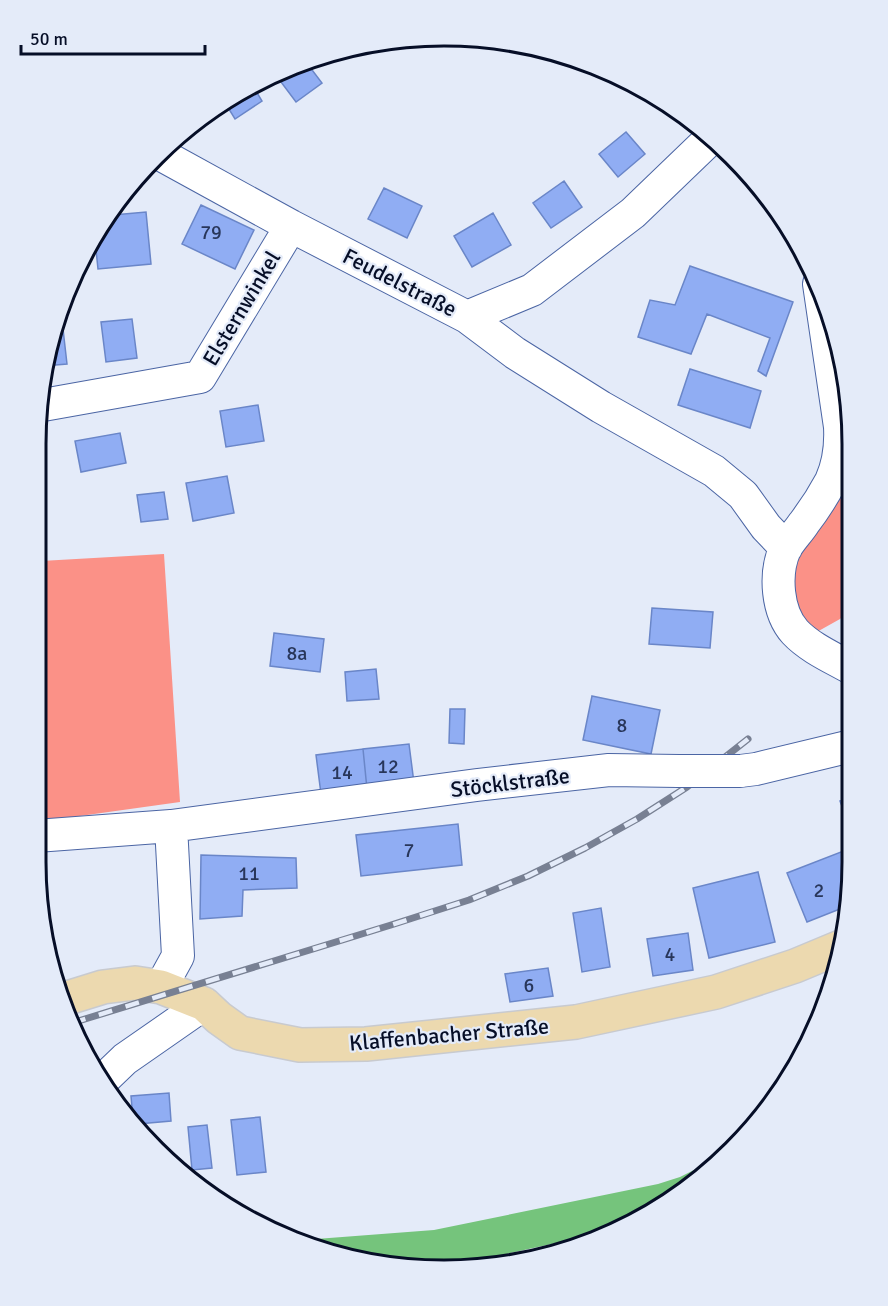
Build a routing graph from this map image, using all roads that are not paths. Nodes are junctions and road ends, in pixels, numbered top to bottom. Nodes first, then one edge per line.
1 (705, 144) edge
2 (168, 158) edge
3 (291, 226) junction
4 (466, 317) junction
5 (827, 337) edge
6 (49, 404) edge
7 (786, 548) junction
8 (842, 663) edge
9 (842, 748) edge
10 (171, 826) junction
11 (46, 835) edge
12 (831, 951) edge
13 (161, 987) junction
14 (71, 997) edge
15 (204, 1004) junction
16 (108, 1075) edge

1 - 4 street, Feudelstraße
2 - 3 street, Feudelstraße
3 - 4 street, Feudelstraße
3 - 6 street, Elsternwinkel
4 - 7 street
5 - 7 street
7 - 8 street
9 - 10 street, Stöcklstraße, bridge
10 - 11 street, Stöcklstraße
10 - 13 street
12 - 15 main road, Klaffenbacher Straße
13 - 14 main road, Klaffenbacher Straße
13 - 15 main road, Klaffenbacher Straße
15 - 16 street

